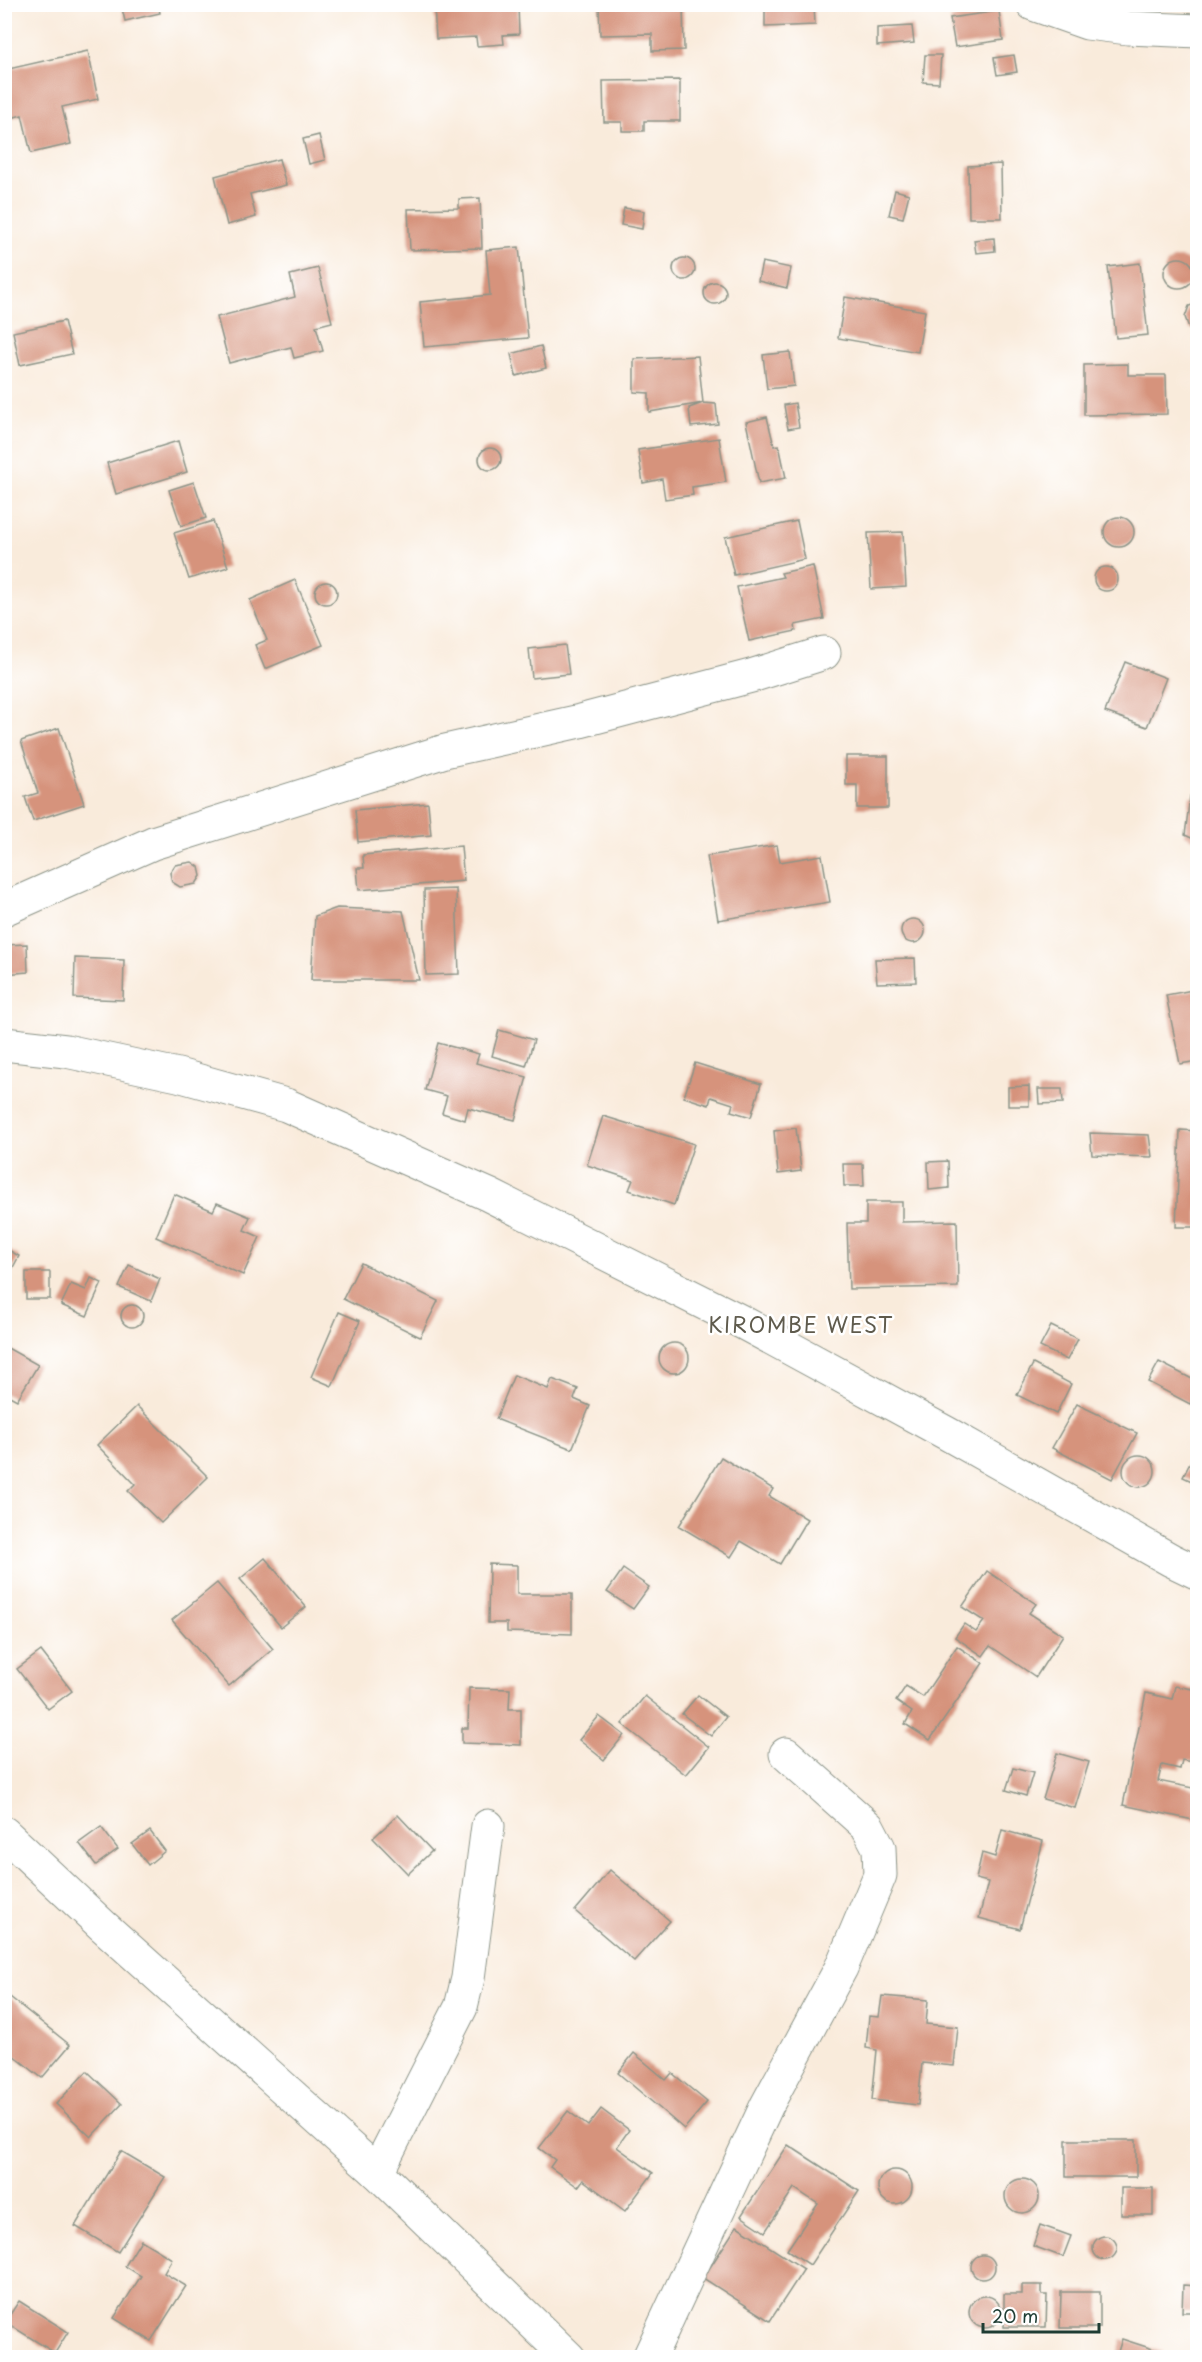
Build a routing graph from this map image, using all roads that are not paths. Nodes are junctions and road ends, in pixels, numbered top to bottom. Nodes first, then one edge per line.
1 (1033, 4) edge
2 (1197, 31) edge
3 (824, 653) dead end
4 (4, 909) edge
5 (4, 1044) edge
6 (1197, 1573) edge
7 (786, 1754) dead end
8 (488, 1826) dead end
9 (4, 1833) edge
10 (377, 2172) junction
11 (569, 2358) edge
12 (649, 2358) edge

1 - 2 street
3 - 4 street
5 - 6 street
7 - 12 street
8 - 10 street
9 - 10 street
10 - 11 street

